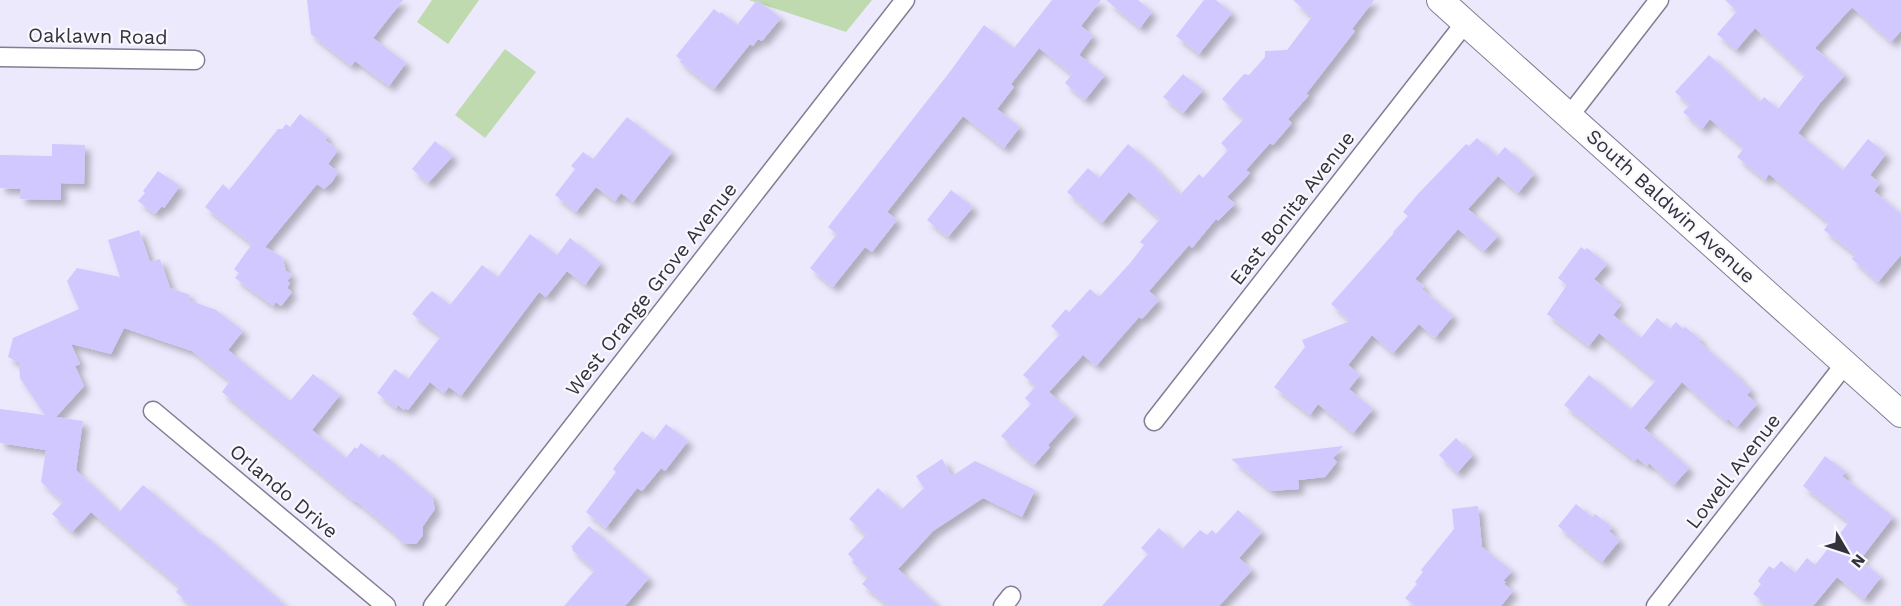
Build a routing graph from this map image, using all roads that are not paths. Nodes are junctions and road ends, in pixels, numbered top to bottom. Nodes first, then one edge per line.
1 (905, 0) edge
2 (1440, 0) edge
3 (1659, 0) edge
4 (1465, 23) junction
5 (0, 57) edge
6 (195, 60) dead end
7 (1570, 115) junction
8 (1845, 364) junction
9 (153, 411) dead end
10 (1901, 414) edge
11 (1154, 421) dead end
12 (386, 606) edge
13 (433, 606) edge
14 (1656, 606) edge

1 - 13 street, West Orange Grove Avenue
2 - 4 street, South Baldwin Avenue
3 - 7 street
4 - 7 street, South Baldwin Avenue
4 - 11 street, East Bonita Avenue
5 - 6 street, Oaklawn Road
7 - 8 street, South Baldwin Avenue
8 - 10 street, South Baldwin Avenue
8 - 14 street, Lowell Avenue
9 - 12 street, Orlando Drive

